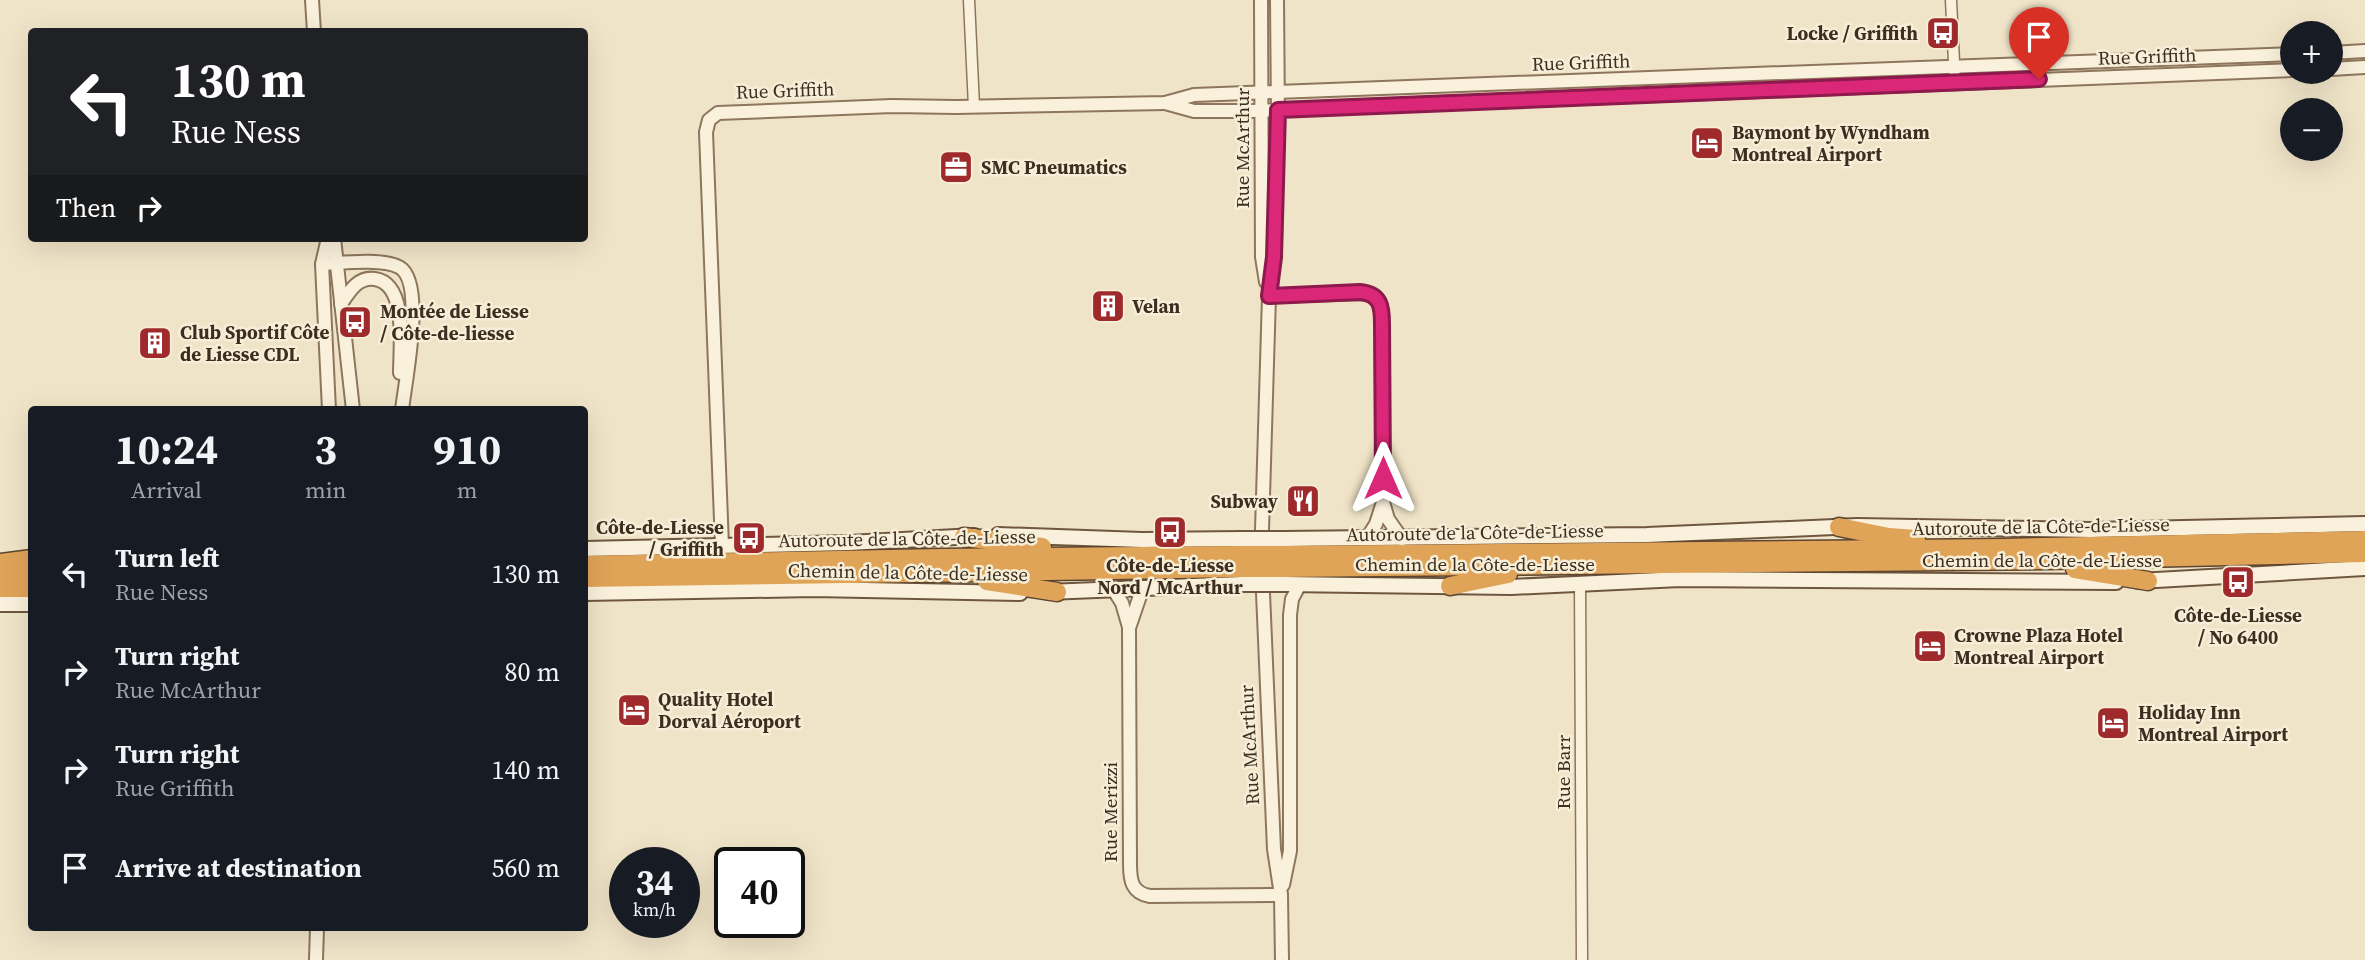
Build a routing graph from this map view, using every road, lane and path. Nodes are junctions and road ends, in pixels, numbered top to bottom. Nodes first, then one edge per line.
1 (312, 0) edge
2 (969, 0) edge
3 (1261, 0) edge
4 (1277, 0) edge
5 (1951, 0) edge
6 (314, 28) edge
7 (2365, 51) edge
8 (2343, 52) edge
9 (2280, 54) edge
10 (1954, 67) junction
11 (2365, 67) edge
12 (2343, 68) edge
13 (2280, 70) edge
14 (1800, 73) junction
15 (1731, 76) junction
16 (1955, 83) junction
17 (1801, 88) junction
18 (1278, 92) junction
19 (1732, 92) junction
20 (1261, 93) junction
21 (1165, 103) junction
22 (974, 107) junction
23 (1261, 110) junction
24 (1278, 110) junction
25 (328, 242) edge
26 (333, 242) edge
27 (329, 264) junction
28 (1269, 296) junction
29 (341, 304) junction
30 (329, 406) edge
31 (354, 406) edge
32 (402, 406) edge
33 (403, 406) edge
34 (1383, 502) junction
35 (2365, 524) edge
36 (1839, 527) junction
37 (1262, 530) dead end
38 (964, 537) junction
39 (1367, 538) junction
40 (1402, 538) junction
41 (2365, 540) edge
42 (722, 546) junction
43 (588, 549) edge
44 (2365, 553) edge
45 (0, 554) edge
46 (1997, 554) junction
47 (1119, 556) junction
48 (28, 558) edge
49 (28, 559) edge
50 (1284, 561) junction
51 (1242, 562) junction
52 (0, 563) edge
53 (588, 565) edge
54 (1548, 565) junction
55 (2365, 568) edge
56 (900, 572) junction
57 (0, 575) edge
58 (28, 575) edge
59 (588, 578) edge
60 (2148, 581) junction
61 (1580, 583) junction
62 (1300, 584) junction
63 (1450, 586) junction
64 (28, 587) edge
65 (1143, 587) junction
66 (0, 588) edge
67 (1113, 589) junction
68 (1057, 592) junction
69 (588, 593) edge
70 (1263, 593) dead end
71 (0, 604) edge
72 (28, 604) edge
73 (1129, 628) junction
74 (1281, 895) junction
75 (317, 931) edge
76 (316, 960) edge
77 (1282, 960) edge
78 (1582, 960) edge

1 - 6 street
2 - 22 street
3 - 20 street, Rue McArthur
4 - 18 street, Rue McArthur
5 - 10 street
7 - 8 street
9 - 10 street, Rue Griffith
10 - 14 street, Rue Griffith
10 - 16 street
11 - 12 street
13 - 16 street, Rue Griffith
14 - 15 street, Rue Griffith
14 - 17 street
15 - 18 street, Rue Griffith
15 - 19 street
16 - 17 street, Rue Griffith
17 - 19 street, Rue Griffith
18 - 20 street, Rue Griffith
18 - 24 street, Rue McArthur
19 - 24 street, Rue Griffith
20 - 21 street, Rue Griffith
20 - 23 street, Rue McArthur
21 - 22 street, Rue Griffith
21 - 23 street, Rue Griffith
22 - 42 street, Rue Griffith
23 - 24 street, Rue Griffith
23 - 28 street, Rue McArthur
24 - 28 street, Rue McArthur
25 - 27 street
26 - 27 street
27 - 29 street
27 - 30 street
27 - 33 street
28 - 34 street
28 - 37 street, Rue McArthur
29 - 31 street
29 - 32 street
34 - 39 street
34 - 40 street
35 - 36 main road, Chemin de la Côte-de-Liesse
36 - 40 main road, Chemin de la Côte-de-Liesse
36 - 46 highway
38 - 42 main road, Chemin de la Côte-de-Liesse
38 - 47 highway
38 - 51 main road, Chemin de la Côte-de-Liesse
39 - 40 main road, Chemin de la Côte-de-Liesse
39 - 50 main road, Chemin de la Côte-de-Liesse
41 - 46 highway, Autoroute de la Côte-de-Liesse
42 - 43 main road, Chemin de la Côte-de-Liesse
44 - 46 highway, Autoroute de la Côte-de-Liesse
45 - 48 main road
46 - 50 highway, Autoroute de la Côte-de-Liesse
46 - 54 highway, Autoroute de la Côte-de-Liesse
46 - 60 highway
47 - 51 highway, Autoroute de la Côte-de-Liesse
47 - 53 highway, Autoroute de la Côte-de-Liesse
49 - 52 highway
50 - 51 highway, Autoroute de la Côte-de-Liesse, bridge
50 - 51 main road, Chemin de la Côte-de-Liesse, bridge
50 - 54 highway, Autoroute de la Côte-de-Liesse
50 - 62 main road, Chemin de la Côte-de-Liesse
51 - 56 highway, Autoroute de la Côte-de-Liesse
51 - 65 main road, Chemin de la Côte-de-Liesse
54 - 63 highway
55 - 60 main road, Chemin de la Côte-de-Liesse
56 - 59 highway, Autoroute de la Côte-de-Liesse
56 - 68 highway
57 - 58 highway
60 - 61 main road, Chemin de la Côte-de-Liesse
61 - 63 main road, Chemin de la Côte-de-Liesse
61 - 78 street, Rue Barr
62 - 63 main road, Chemin de la Côte-de-Liesse
62 - 74 street
64 - 66 highway
65 - 67 main road, Chemin de la Côte-de-Liesse
65 - 73 street, Rue Merizzi
67 - 68 main road, Chemin de la Côte-de-Liesse
67 - 73 street, Rue Merizzi
68 - 69 main road, Chemin de la Côte-de-Liesse
70 - 74 street, Rue McArthur
71 - 72 main road
73 - 74 street, Rue Merizzi
74 - 77 street
75 - 76 street

